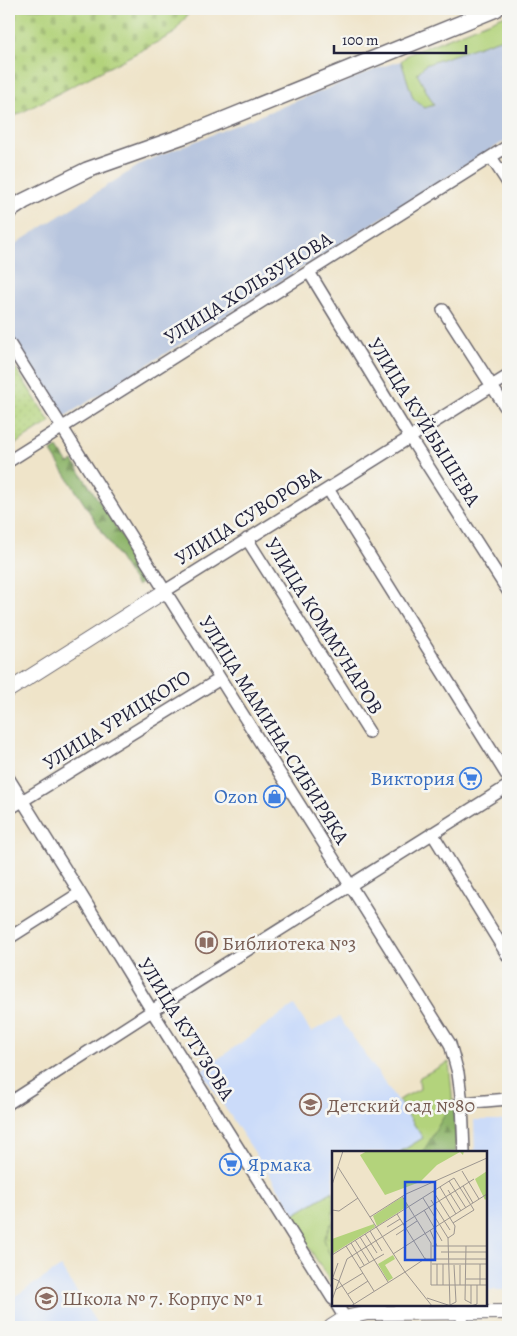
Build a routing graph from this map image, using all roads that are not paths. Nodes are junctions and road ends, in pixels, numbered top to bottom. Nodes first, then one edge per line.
1 (496, 9) edge
2 (508, 146) edge
3 (491, 157) junction
4 (508, 183) edge
5 (9, 211) edge
6 (310, 272) junction
7 (443, 310) dead end
8 (9, 343) edge
9 (508, 376) edge
10 (492, 386) junction
11 (508, 411) edge
12 (62, 428) junction
13 (410, 438) junction
14 (9, 461) edge
15 (328, 489) junction
16 (248, 540) junction
17 (165, 591) junction
18 (508, 591) edge
19 (220, 679) junction
20 (9, 690) edge
21 (369, 732) dead end
22 (508, 777) edge
23 (9, 779) edge
24 (508, 786) edge
25 (22, 801) junction
26 (9, 809) edge
27 (432, 833) junction
28 (350, 885) junction
29 (80, 892) junction
30 (9, 938) edge
31 (508, 956) edge
32 (152, 1011) junction
33 (508, 1099) edge
34 (9, 1103) edge
35 (462, 1103) junction
36 (464, 1151) edge
37 (332, 1297) edge
38 (338, 1306) edge
39 (463, 1308) edge
40 (508, 1312) edge
41 (345, 1318) junction
42 (331, 1327) edge
43 (462, 1327) edge

1 - 5 main road
2 - 3 street, УЛИЦА ХОЛЬЗУНОВА
3 - 4 street
3 - 6 street, УЛИЦА ХОЛЬЗУНОВА
6 - 12 street, УЛИЦА ХОЛЬЗУНОВА
6 - 13 street, УЛИЦА КУЙБЫШЕВА
7 - 10 street
8 - 12 street, УЛИЦА МАМИНА-СИБИРЯКА
9 - 10 street, УЛИЦА СУВОРОВА
10 - 11 street
10 - 13 street, УЛИЦА СУВОРОВА
12 - 14 street, УЛИЦА ХОЛЬЗУНОВА
12 - 17 street, УЛИЦА МАМИНА-СИБИРЯКА
13 - 15 street, УЛИЦА СУВОРОВА
13 - 18 street, УЛИЦА КУЙБЫШЕВА
15 - 16 street, УЛИЦА СУВОРОВА
15 - 22 street
16 - 17 street, УЛИЦА СУВОРОВА
16 - 21 street, УЛИЦА КОММУНАРОВ
17 - 19 street, УЛИЦА МАМИНА-СИБИРЯКА
17 - 20 street, УЛИЦА СУВОРОВА
19 - 25 street, УЛИЦА УРИЦКОГО
19 - 28 street, УЛИЦА МАМИНА-СИБИРЯКА
23 - 25 street, УЛИЦА КУТУЗОВА
24 - 27 street
25 - 26 street, УЛИЦА УРИЦКОГО
25 - 29 street, УЛИЦА КУТУЗОВА
27 - 28 street
27 - 31 street
28 - 32 street
28 - 35 street, УЛИЦА МАМИНА-СИБИРЯКА
29 - 30 street
29 - 32 street, УЛИЦА КУТУЗОВА
32 - 34 street
32 - 37 street, УЛИЦА КУТУЗОВА
33 - 35 street
35 - 36 street, УЛИЦА МАМИНА-СИБИРЯКА
38 - 41 street
39 - 40 street
39 - 41 street
39 - 43 street
41 - 42 street

